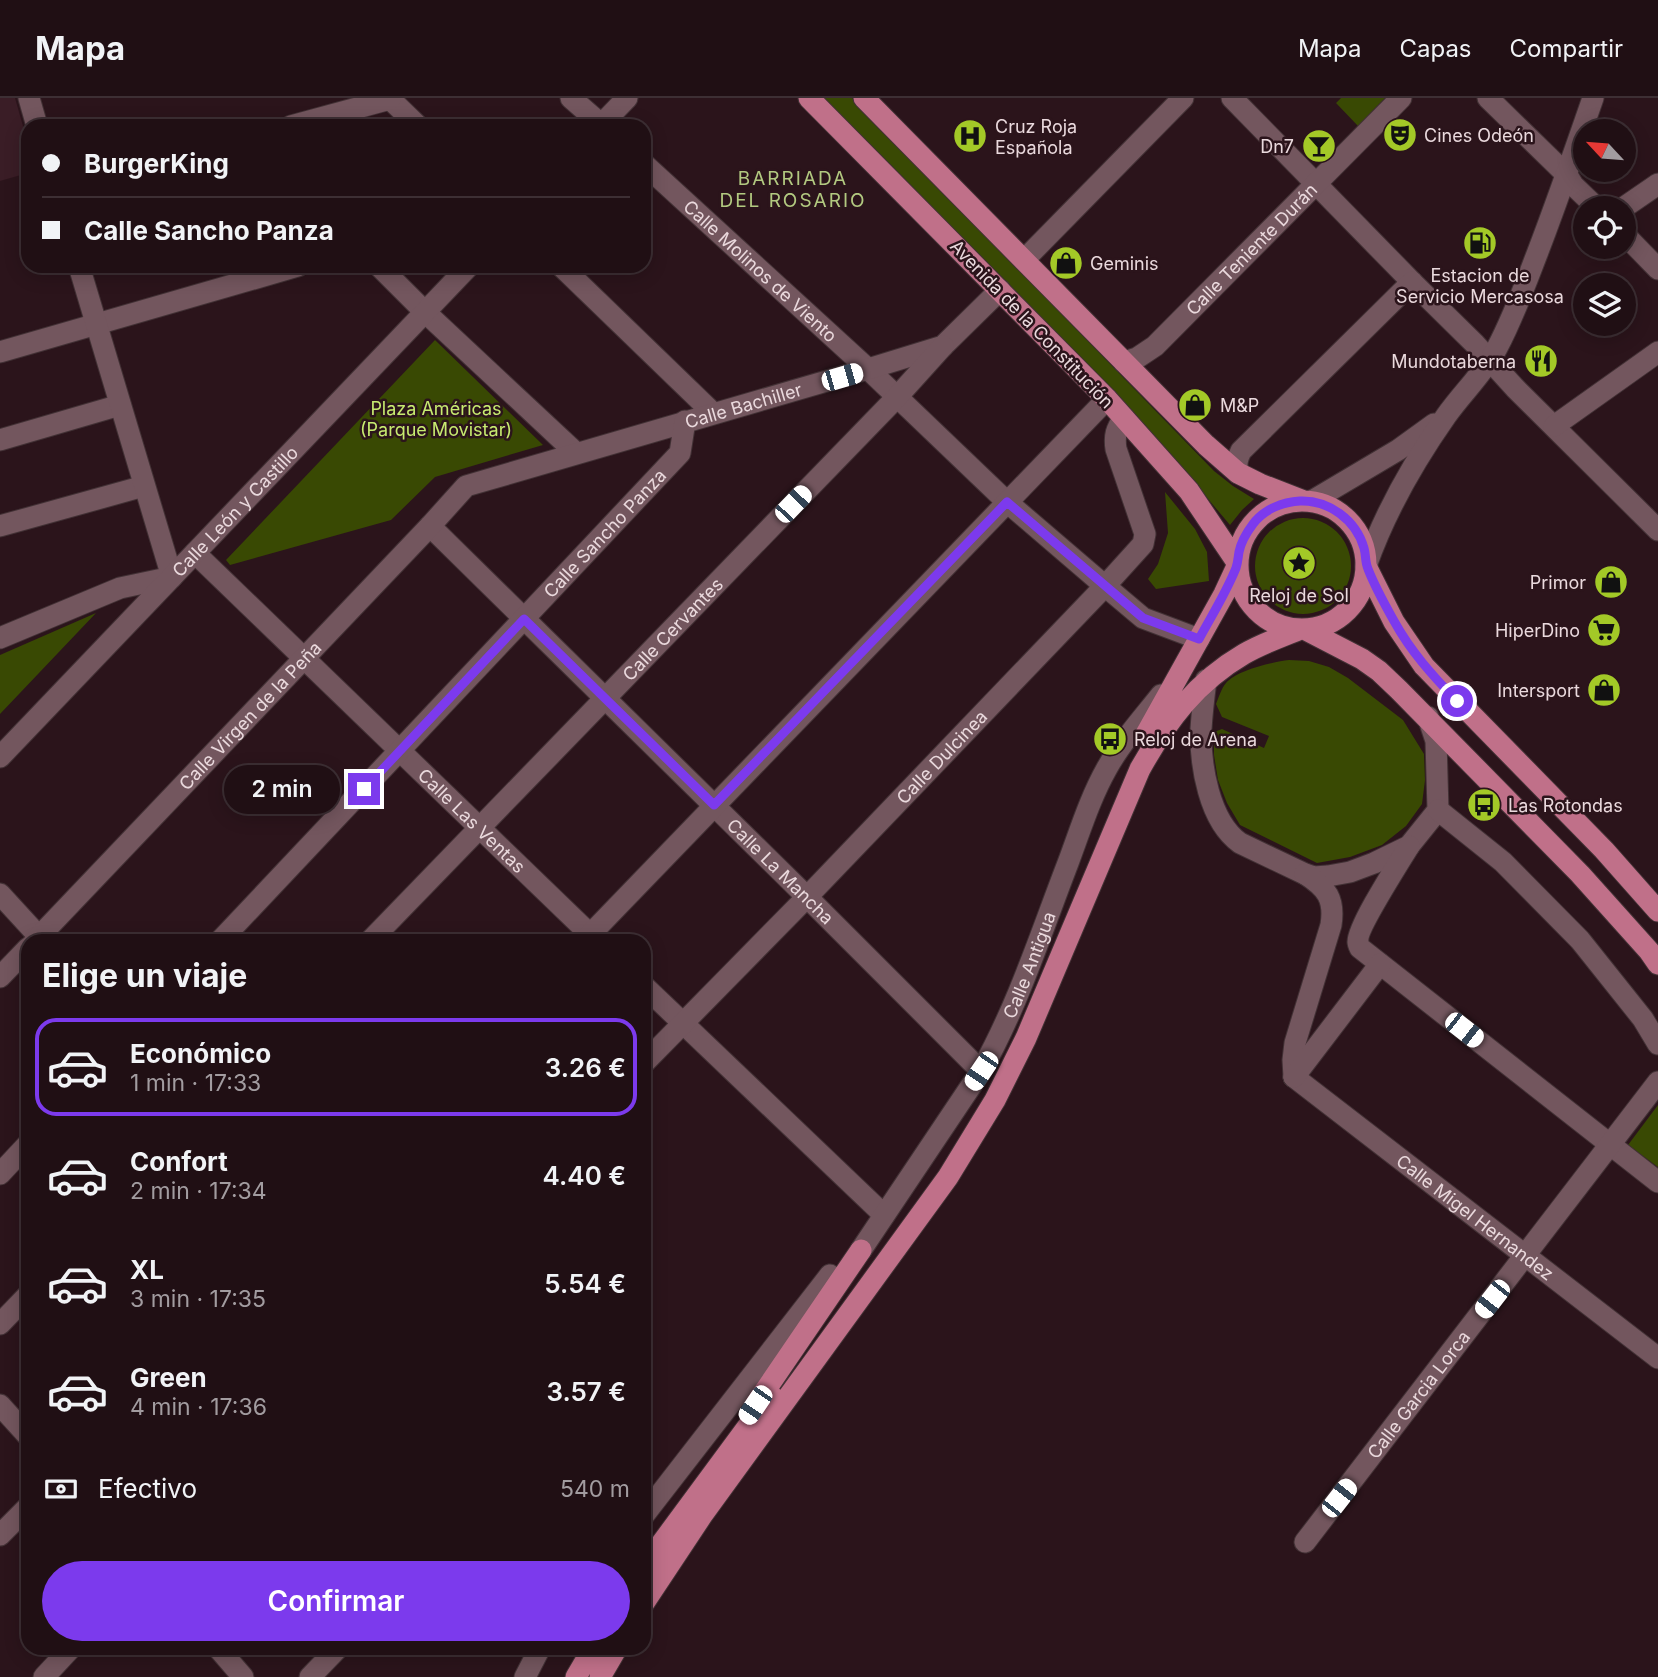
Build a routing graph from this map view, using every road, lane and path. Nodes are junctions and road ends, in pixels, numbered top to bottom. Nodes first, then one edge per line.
1 (29, 98) edge
2 (390, 98) edge
3 (571, 98) edge
4 (627, 98) edge
5 (809, 98) edge
6 (1183, 98) edge
7 (1232, 98) edge
8 (1401, 98) edge
9 (1488, 98) edge
10 (1593, 98) edge
11 (869, 100) edge
12 (35, 119) edge
13 (316, 119) edge
14 (411, 119) edge
15 (594, 119) edge
16 (608, 119) edge
17 (651, 170) edge
18 (1567, 176) junction
19 (1658, 184) edge
20 (1316, 185) junction
21 (1584, 196) edge
22 (1636, 199) edge
23 (1636, 246) edge
24 (1024, 260) junction
25 (1658, 269) edge
26 (81, 273) edge
27 (274, 273) edge
28 (386, 273) edge
29 (462, 273) edge
30 (568, 273) edge
31 (1412, 282) junction
32 (1000, 290) junction
33 (425, 312) junction
34 (96, 324) junction
35 (943, 345) junction
36 (0, 352) edge
37 (1658, 352) edge
38 (1489, 361) junction
39 (1124, 362) junction
40 (868, 369) junction
41 (897, 397) junction
42 (1107, 399) junction
43 (120, 405) junction
44 (713, 413) junction
45 (1447, 414) junction
46 (1124, 418) junction
47 (685, 421) junction
48 (1554, 426) junction
49 (868, 427) junction
50 (0, 440) edge
51 (576, 453) junction
52 (1238, 473) junction
53 (144, 486) junction
54 (466, 486) joint
55 (1308, 501) junction
56 (1007, 502) junction
57 (0, 526) edge
58 (430, 526) junction
59 (1658, 530) edge
60 (195, 553) junction
61 (1238, 564) junction
62 (1366, 566) junction
63 (172, 577) junction
64 (1105, 586) junction
65 (524, 619) junction
66 (1302, 629) junction
67 (0, 638) edge
68 (1199, 639) junction
69 (303, 657) junction
70 (1180, 672) junction
71 (1206, 680) junction
72 (604, 698) junction
73 (1428, 717) junction
74 (400, 750) junction
75 (0, 757) edge
76 (714, 805) junction
77 (1438, 810) junction
78 (480, 827) junction
79 (1409, 846) junction
80 (1305, 874) junction
81 (0, 894) edge
82 (807, 897) junction
83 (1658, 911) edge
84 (30, 934) edge
85 (43, 934) edge
86 (227, 934) edge
87 (377, 934) edge
88 (585, 934) edge
89 (595, 934) edge
90 (21, 957) edge
91 (1380, 964) junction
92 (1658, 964) edge
93 (0, 977) edge
94 (651, 993) edge
95 (683, 1024) junction
96 (1658, 1044) edge
97 (651, 1056) edge
98 (981, 1071) junction
99 (1294, 1077) junction
100 (1658, 1082) edge
101 (1610, 1145) junction
102 (21, 1152) edge
103 (0, 1174) edge
104 (1658, 1182) edge
105 (884, 1215) junction
106 (861, 1250) joint
107 (1526, 1254) junction
108 (830, 1275) dead end
109 (21, 1302) edge
110 (0, 1324) edge
111 (1658, 1358) edge
112 (0, 1405) edge
113 (21, 1428) edge
114 (651, 1506) edge
115 (21, 1514) edge
116 (0, 1535) edge
117 (1305, 1542) dead end
118 (651, 1557) edge
119 (651, 1557) edge
120 (651, 1593) edge
121 (64, 1655) edge
122 (224, 1655) edge
123 (331, 1655) edge
124 (536, 1655) edge
125 (589, 1655) edge
126 (613, 1655) edge
127 (44, 1677) edge
128 (243, 1677) edge
129 (310, 1677) edge
130 (525, 1677) edge
131 (576, 1677) edge
132 (600, 1677) edge

1 - 12 street
2 - 13 street
2 - 14 street
3 - 15 street
4 - 16 street
5 - 32 main road, Avenida de la Constitución
6 - 24 street
7 - 20 street
8 - 20 street, Calle Teniente Durán
9 - 18 street
10 - 18 street
11 - 24 main road
17 - 40 street, Calle Molinos de Viento
18 - 21 street
18 - 38 street
19 - 22 street
20 - 31 street
20 - 39 street, Calle Teniente Durán
23 - 25 street
24 - 39 main road
26 - 34 street
27 - 34 street
28 - 33 street
29 - 33 street, Calle León y Castillo
30 - 44 street
31 - 38 street
31 - 52 street
32 - 35 street, Calle Bachiller
32 - 42 main road, Avenida de la Constitución
33 - 51 street
33 - 60 street, Calle León y Castillo
34 - 36 street
34 - 43 street
35 - 40 street, Calle Bachiller
35 - 41 street, Calle Cervantes
37 - 48 street
38 - 45 street
38 - 48 street
39 - 52 main road
40 - 41 street, Calle Molinos de Viento
40 - 44 street, Calle Bachiller
40 - 49 street
41 - 49 street, Calle Cervantes
41 - 56 street, Calle Molinos de Viento
42 - 46 main road, Avenida de la Constitución
42 - 56 street
43 - 50 street
43 - 53 street
44 - 47 street, Calle Bachiller
45 - 55 street
45 - 62 street
46 - 61 main road, Avenida de la Constitución
46 - 64 street, Calle Dulcinea
47 - 51 street, Calle Bachiller
47 - 65 street, Calle Sancho Panza
48 - 59 street
49 - 72 street, Calle Cervantes
51 - 54 street, Calle Bachiller
52 - 55 main road
53 - 57 street
53 - 63 street
54 - 58 street, Calle Virgen de la Peña
55 - 61 main road
55 - 62 main road
56 - 64 street, Calle Molinos de Viento
56 - 76 street
58 - 65 street, Calle La Mancha
58 - 69 street, Calle Virgen de la Peña
60 - 63 street, Calle León y Castillo
60 - 69 street, Calle Las Ventas
61 - 66 main road
61 - 68 main road
62 - 66 main road
62 - 83 main road
63 - 67 street
63 - 75 street, Calle León y Castillo
64 - 68 street, Calle Molinos de Viento
64 - 82 street, Calle Dulcinea
65 - 72 street, Calle La Mancha
65 - 74 street, Calle Sancho Panza
66 - 71 main road
66 - 73 main road
68 - 70 main road
69 - 74 street, Calle Las Ventas
69 - 85 street, Calle Virgen de la Peña
70 - 98 street, Calle Antigua
70 - 118 main road
71 - 80 street
71 - 120 main road
72 - 76 street, Calle La Mancha
72 - 78 street, Calle Cervantes
73 - 77 street
73 - 92 main road
74 - 78 street, Calle Las Ventas
74 - 86 street, Calle Sancho Panza
76 - 82 street, Calle La Mancha
76 - 89 street
77 - 79 street
77 - 96 street
78 - 87 street, Calle Cervantes
78 - 88 street, Calle Las Ventas
79 - 80 street
79 - 91 street
80 - 99 street
81 - 84 street
82 - 95 street, Calle Dulcinea
82 - 98 street, Calle La Mancha
90 - 93 street, Calle Virgen de la Peña
91 - 99 street
91 - 101 street
94 - 95 street
95 - 97 street, Calle Dulcinea
95 - 105 street
98 - 105 street, Calle Antigua
99 - 107 street, Calle Migel Hernandez
100 - 101 street, Calle Garcia Lorca
101 - 104 street
101 - 107 street, Calle Garcia Lorca
102 - 103 street
105 - 106 street, Calle Antigua
106 - 119 main road
107 - 111 street, Calle Migel Hernandez
107 - 117 street, Calle Garcia Lorca
108 - 114 street
109 - 110 street
112 - 113 street
115 - 116 street
121 - 127 street
122 - 128 street
123 - 129 street
124 - 130 street
125 - 131 main road
126 - 132 main road

